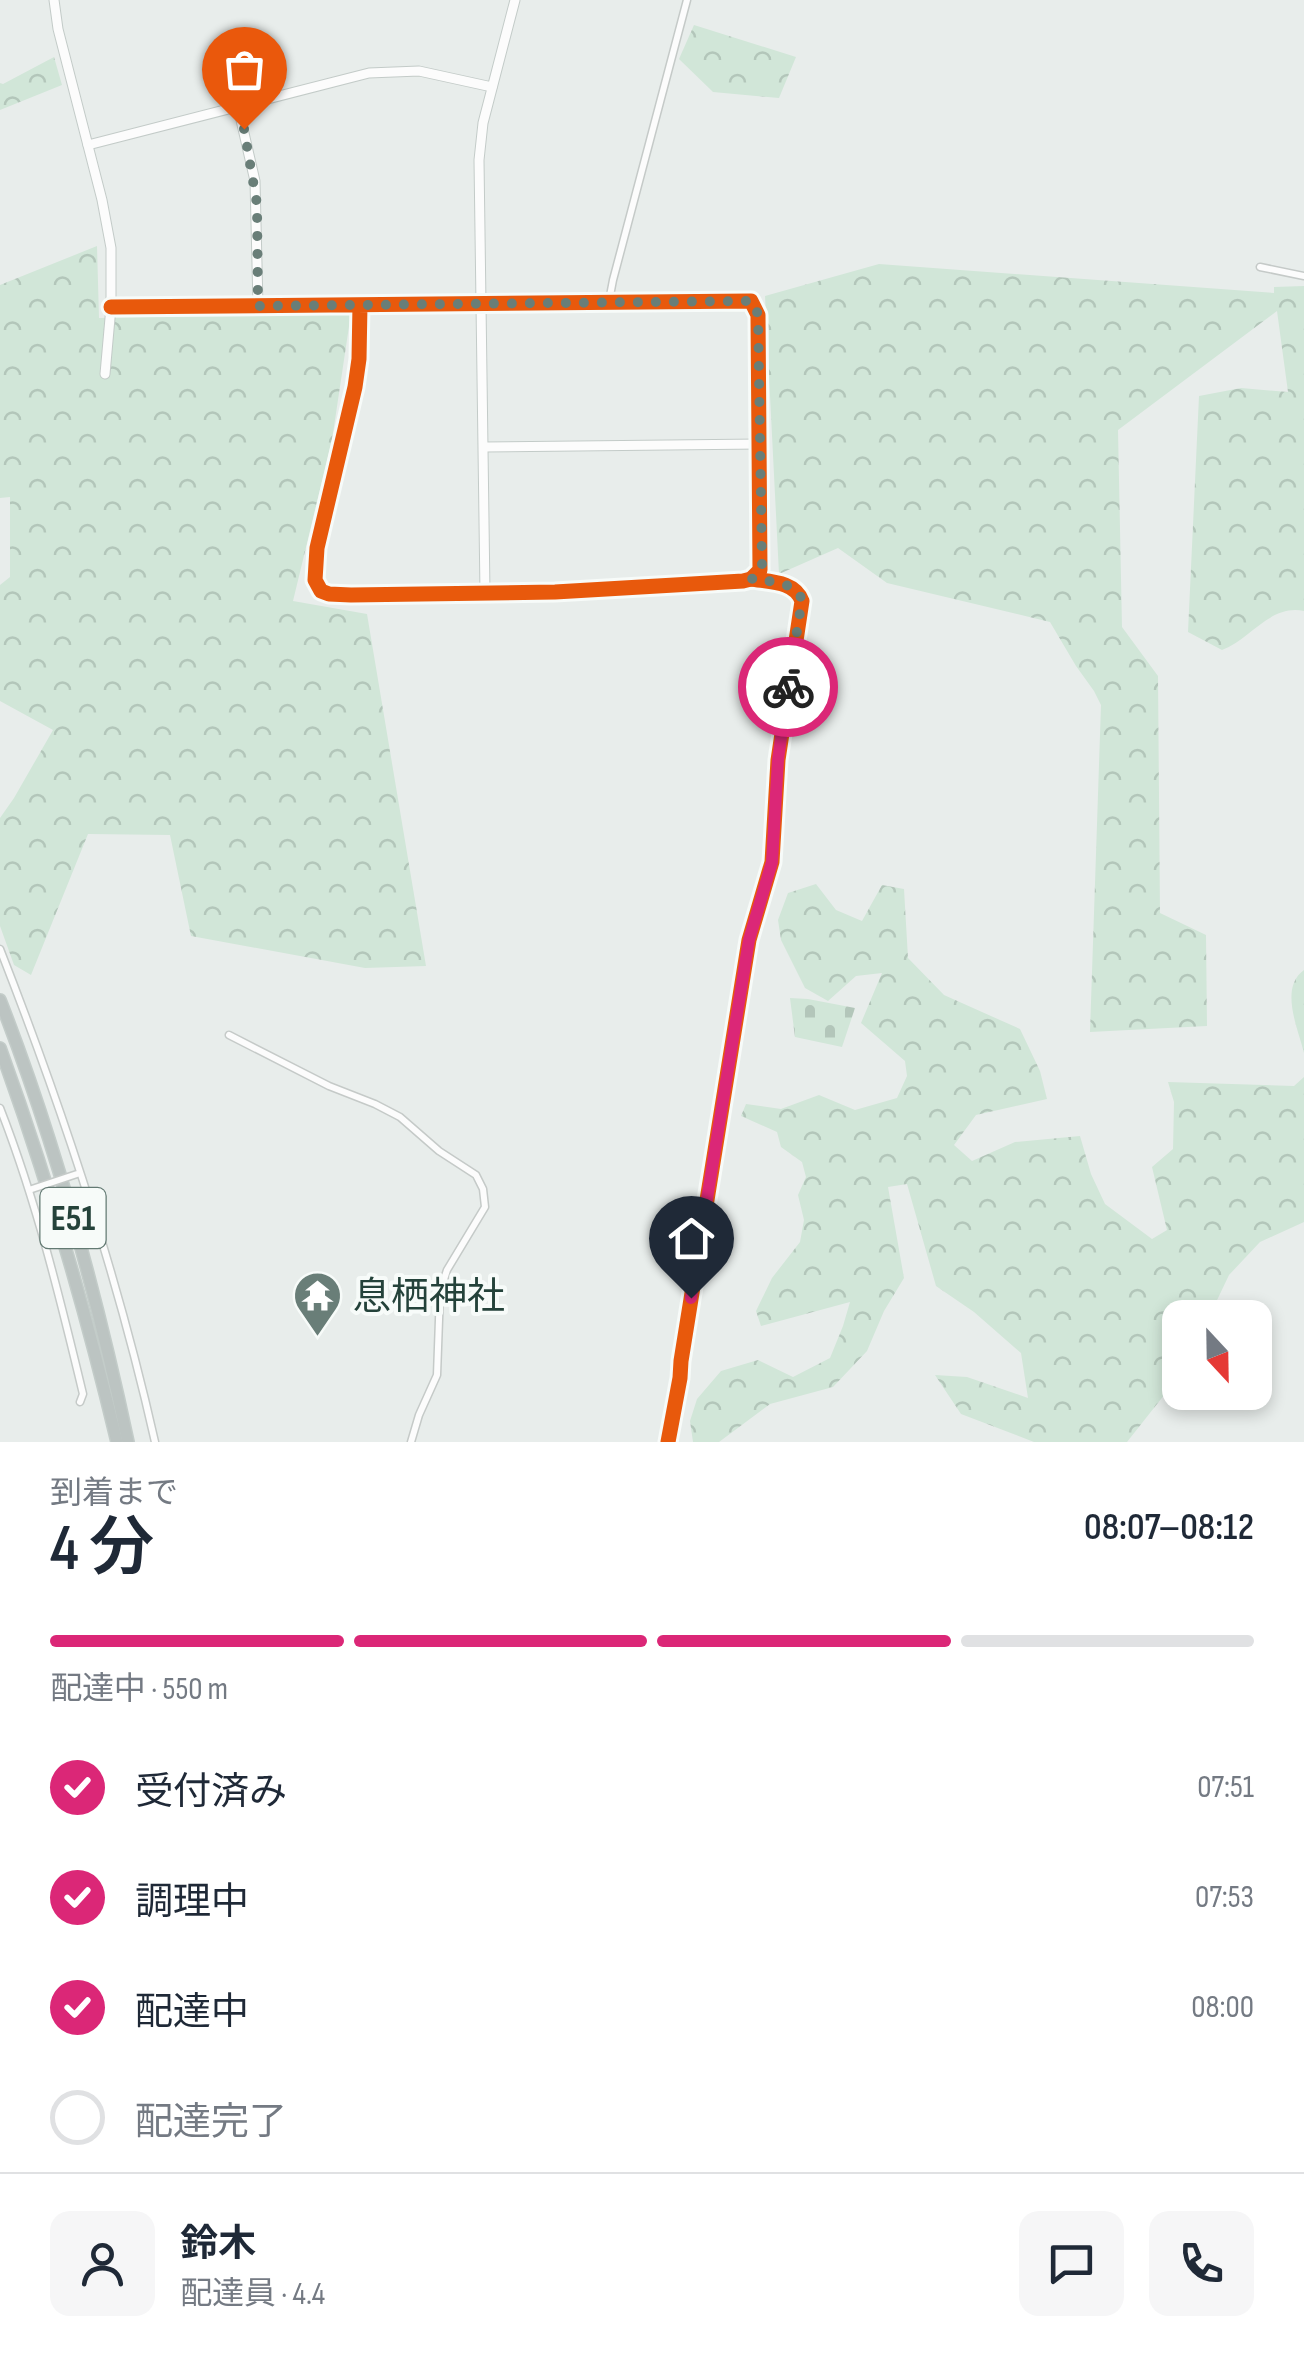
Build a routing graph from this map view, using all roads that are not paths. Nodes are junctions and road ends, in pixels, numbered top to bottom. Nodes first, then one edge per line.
1 (54, 0) edge
2 (515, 0) edge
3 (688, 0) edge
4 (492, 87) junction
5 (238, 106) junction
6 (88, 145) junction
7 (1260, 267) dead end
8 (1304, 276) edge
9 (609, 302) junction
10 (481, 303) junction
11 (360, 305) junction
12 (111, 306) junction
13 (258, 306) junction
14 (104, 374) dead end
15 (760, 444) junction
16 (484, 447) junction
17 (752, 579) junction
18 (485, 593) junction
19 (0, 949) edge
20 (0, 1000) edge
21 (229, 1035) dead end
22 (0, 1048) edge
23 (730, 1062) joint
24 (0, 1108) edge
25 (79, 1173) junction
26 (30, 1189) junction
27 (80, 1402) dead end
28 (117, 1442) edge
29 (128, 1442) edge
30 (155, 1442) edge
31 (411, 1442) edge
32 (668, 1442) edge

1 - 6 street
2 - 4 street
3 - 9 street
4 - 5 street
4 - 10 street
5 - 6 street
5 - 13 street
6 - 12 street
7 - 8 street
9 - 10 street
9 - 15 street
10 - 11 street
10 - 16 street
11 - 13 street
11 - 18 street
12 - 13 street
12 - 14 street
15 - 16 street
15 - 17 street
16 - 18 street
17 - 18 street
17 - 23 street
19 - 25 street
20 - 29 highway, E51
21 - 31 street
22 - 28 highway, E51
23 - 32 street
24 - 26 street
25 - 26 street, bridge
25 - 30 street
26 - 27 street

